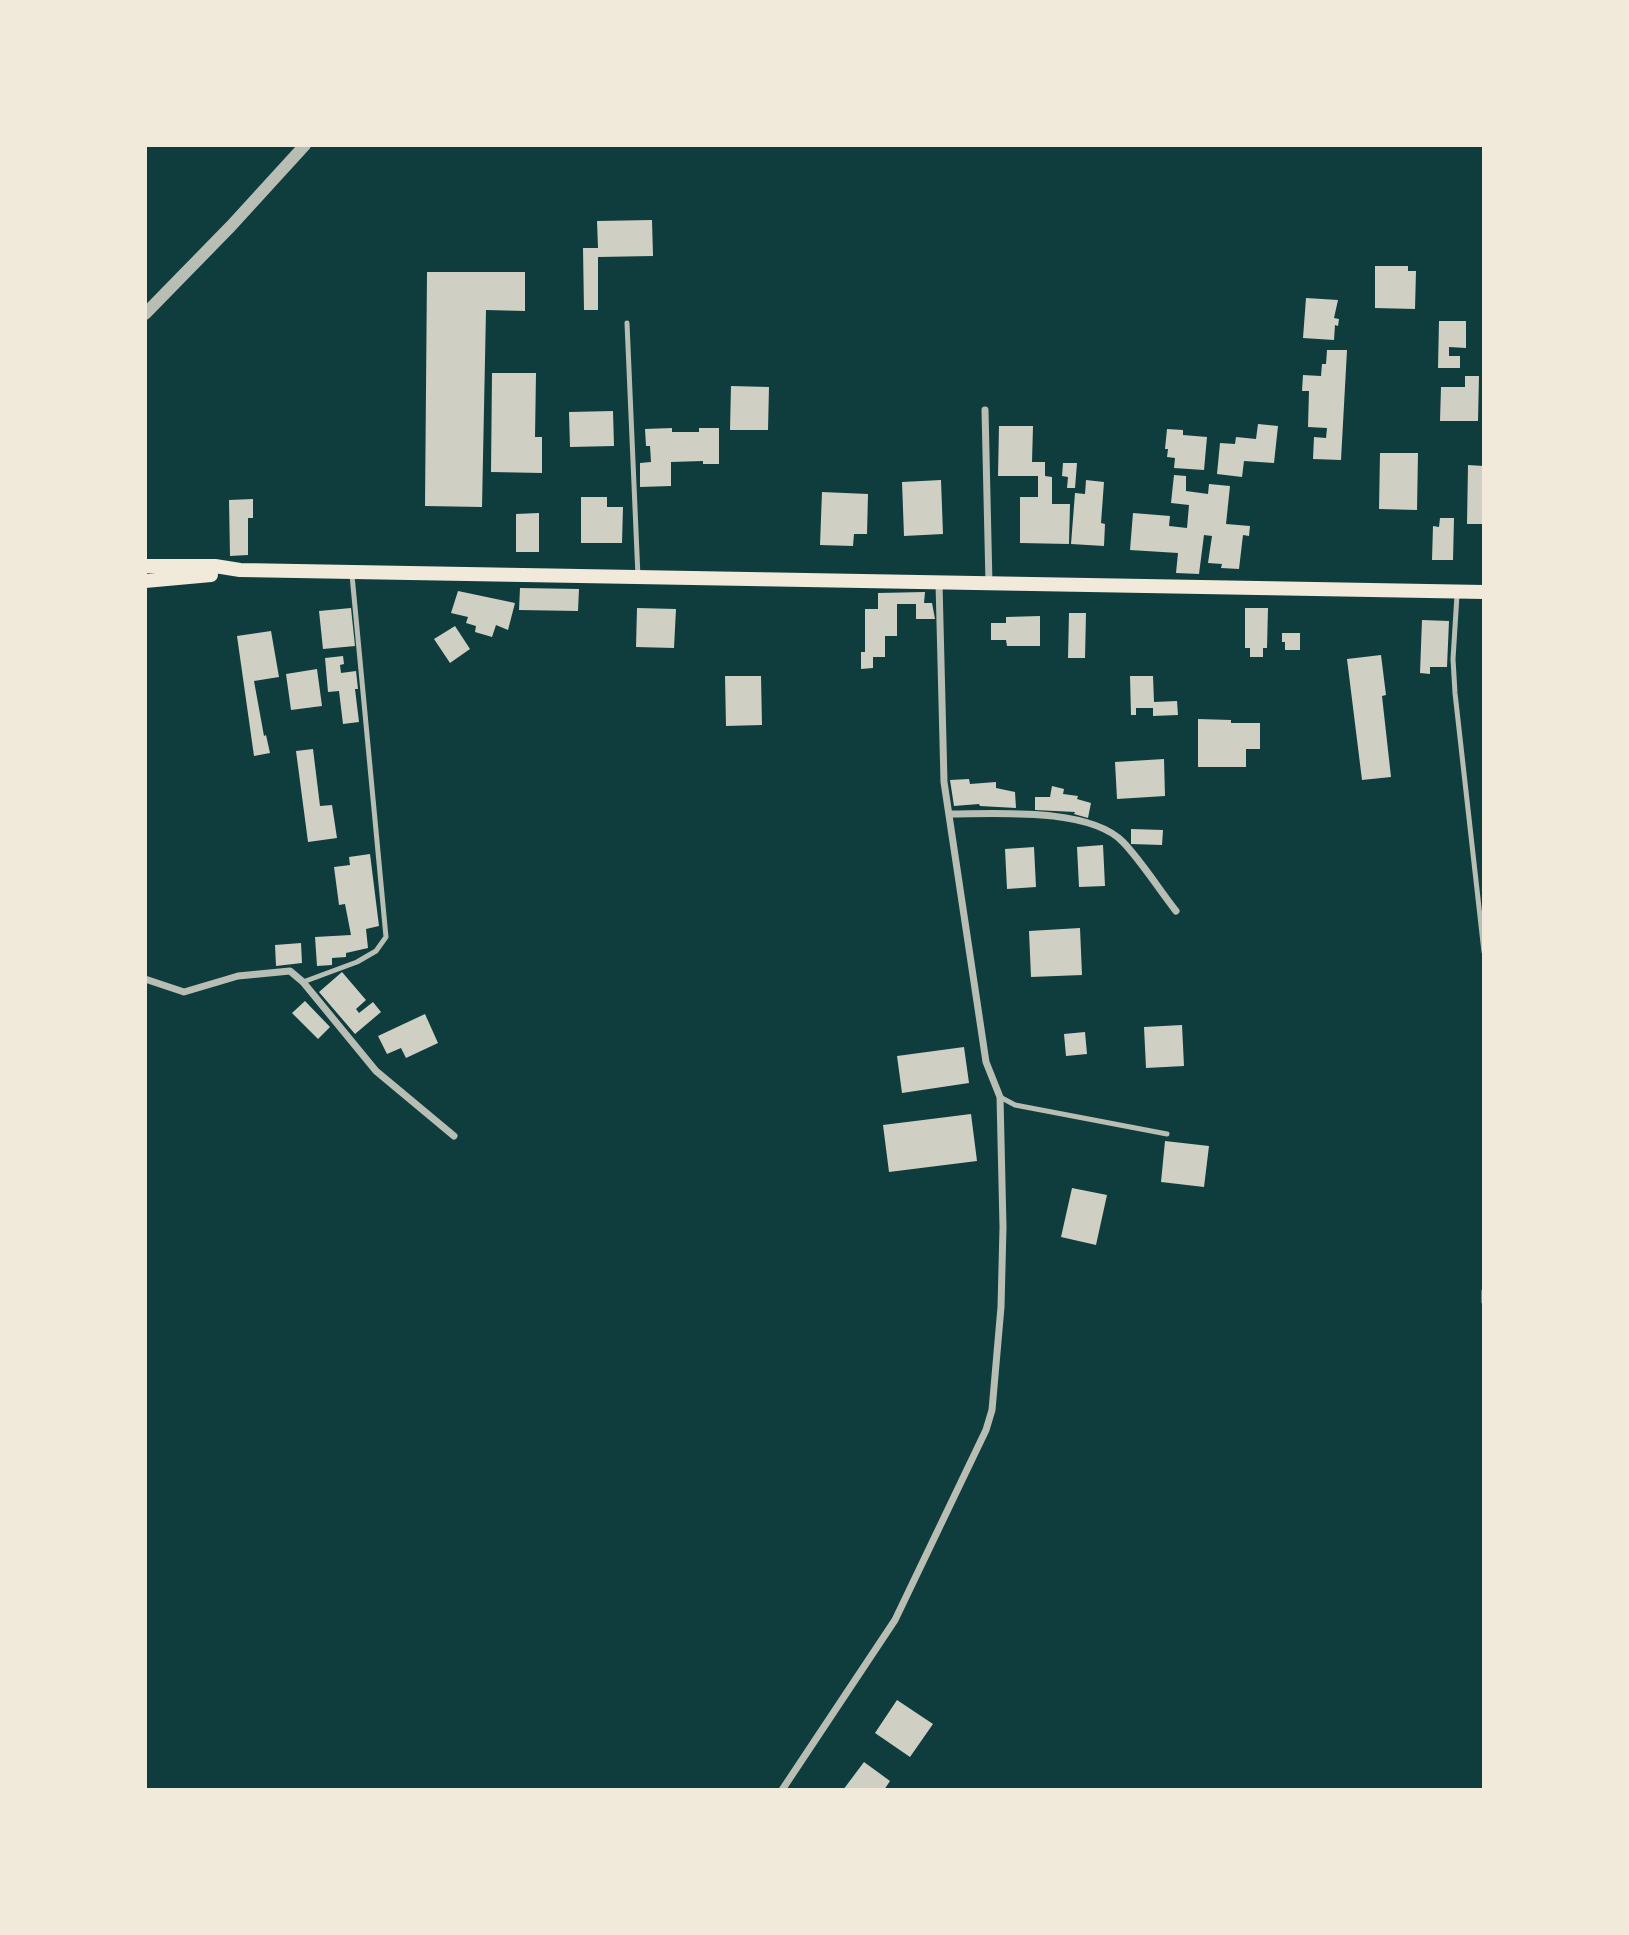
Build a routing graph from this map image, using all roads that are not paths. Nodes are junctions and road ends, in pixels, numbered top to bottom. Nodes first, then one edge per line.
1 (305, 145) edge
2 (145, 314) edge
3 (627, 323) dead end
4 (985, 410) dead end
5 (145, 566) edge
6 (240, 570) junction
7 (351, 572) junction
8 (638, 577) junction
9 (145, 581) edge
10 (939, 583) junction
11 (989, 584) junction
12 (1457, 591) junction
13 (1484, 592) edge
14 (949, 814) junction
15 (1176, 911) dead end
16 (1484, 952) edge
17 (145, 979) edge
18 (303, 982) junction
19 (1000, 1097) junction
20 (1167, 1134) dead end
21 (454, 1136) dead end
22 (1484, 1291) edge
23 (1484, 1302) edge
24 (782, 1790) edge

1 - 2 street
3 - 8 lane
4 - 11 street
5 - 6 main road
6 - 7 main road
6 - 9 main road
7 - 8 main road
7 - 18 lane
8 - 10 main road
10 - 11 main road
10 - 14 street
11 - 12 main road
12 - 13 main road
12 - 16 lane
14 - 15 street
14 - 19 street
17 - 18 street
18 - 21 street
19 - 20 lane
19 - 24 street
22 - 23 lane

